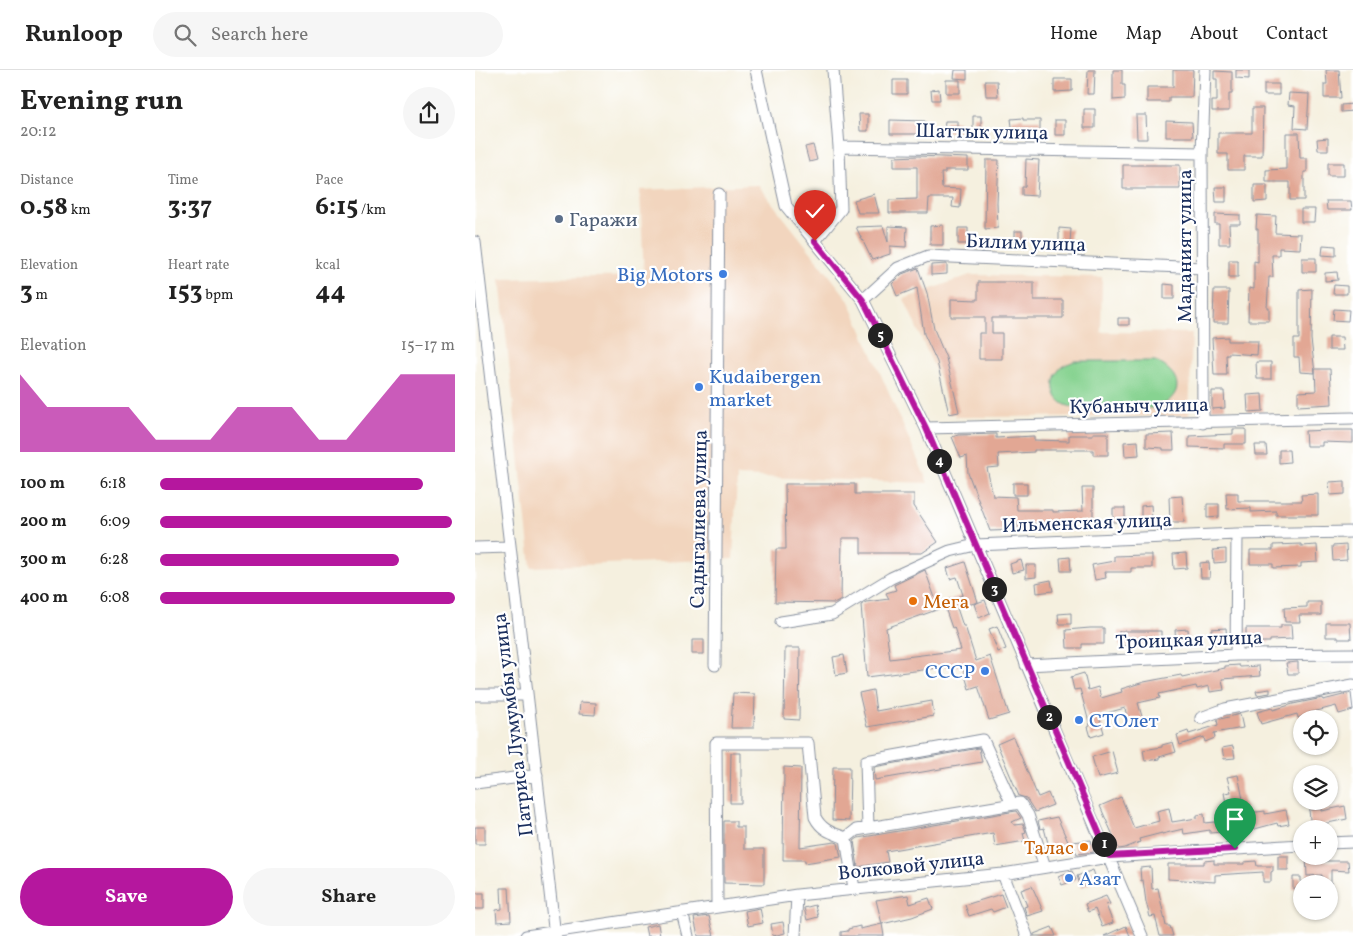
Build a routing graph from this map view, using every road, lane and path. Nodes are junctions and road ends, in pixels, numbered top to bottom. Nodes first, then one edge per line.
1 (756, 70) edge
2 (833, 70) edge
3 (1205, 70) edge
4 (839, 147) junction
5 (1202, 153) junction
6 (719, 194) dead end
7 (815, 241) junction
8 (475, 242) edge
9 (1203, 268) junction
10 (863, 300) junction
11 (1353, 418) edge
12 (1203, 423) junction
13 (926, 428) junction
14 (1353, 532) edge
15 (1237, 534) junction
16 (975, 545) junction
17 (510, 547) junction
18 (475, 548) edge
19 (781, 622) dead end
20 (1353, 654) edge
21 (1236, 655) junction
22 (715, 665) dead end
23 (1027, 665) junction
24 (1353, 685) edge
25 (475, 695) edge
26 (527, 695) junction
27 (1201, 718) dead end
28 (537, 775) junction
29 (475, 783) edge
30 (1012, 804) junction
31 (868, 828) junction
32 (846, 838) junction
33 (1353, 842) edge
34 (1338, 843) edge
35 (1293, 845) edge
36 (1109, 856) junction
37 (1045, 867) junction
38 (1003, 874) junction
39 (854, 889) junction
40 (797, 895) junction
41 (717, 907) junction
42 (683, 912) junction
43 (555, 934) edge
44 (526, 936) edge
45 (688, 936) edge
46 (795, 936) edge
47 (1027, 936) edge
48 (1142, 936) edge

1 - 7 street
2 - 4 street
3 - 5 street, Маданият улица
4 - 5 street, Шаттык улица
4 - 7 street
5 - 9 street, Маданият улица
6 - 22 street, Садыгалиева улица
7 - 10 street
8 - 17 street, Патриса Лумумбы улица
9 - 10 street, Билим улица
9 - 12 street, Маданият улица
10 - 13 street
11 - 12 street, Кубаныч улица
12 - 13 street, Кубаныч улица
13 - 16 street
14 - 15 street, Ильменская улица
15 - 16 street, Ильменская улица
15 - 21 street
16 - 19 street, Ильменская улица
16 - 23 street
17 - 18 street
17 - 26 street, Патриса Лумумбы улица
20 - 21 street, Троицкая улица
21 - 23 street, Троицкая улица
23 - 36 street
24 - 27 street
25 - 26 street
26 - 28 street, Патриса Лумумбы улица
28 - 29 street
28 - 43 street, Патриса Лумумбы улица
30 - 31 street
30 - 31 street
30 - 37 street
31 - 32 street
32 - 39 street
32 - 41 street
33 - 34 street
35 - 36 street, Волковой улица
36 - 37 street, Волковой улица
36 - 48 street
37 - 38 street, Волковой улица
38 - 39 street, Волковой улица
38 - 47 street
39 - 40 street, Волковой улица
40 - 41 street, Волковой улица
40 - 46 street
41 - 42 street, Волковой улица
42 - 43 street, Волковой улица
42 - 45 street
43 - 44 street, Волковой улица

